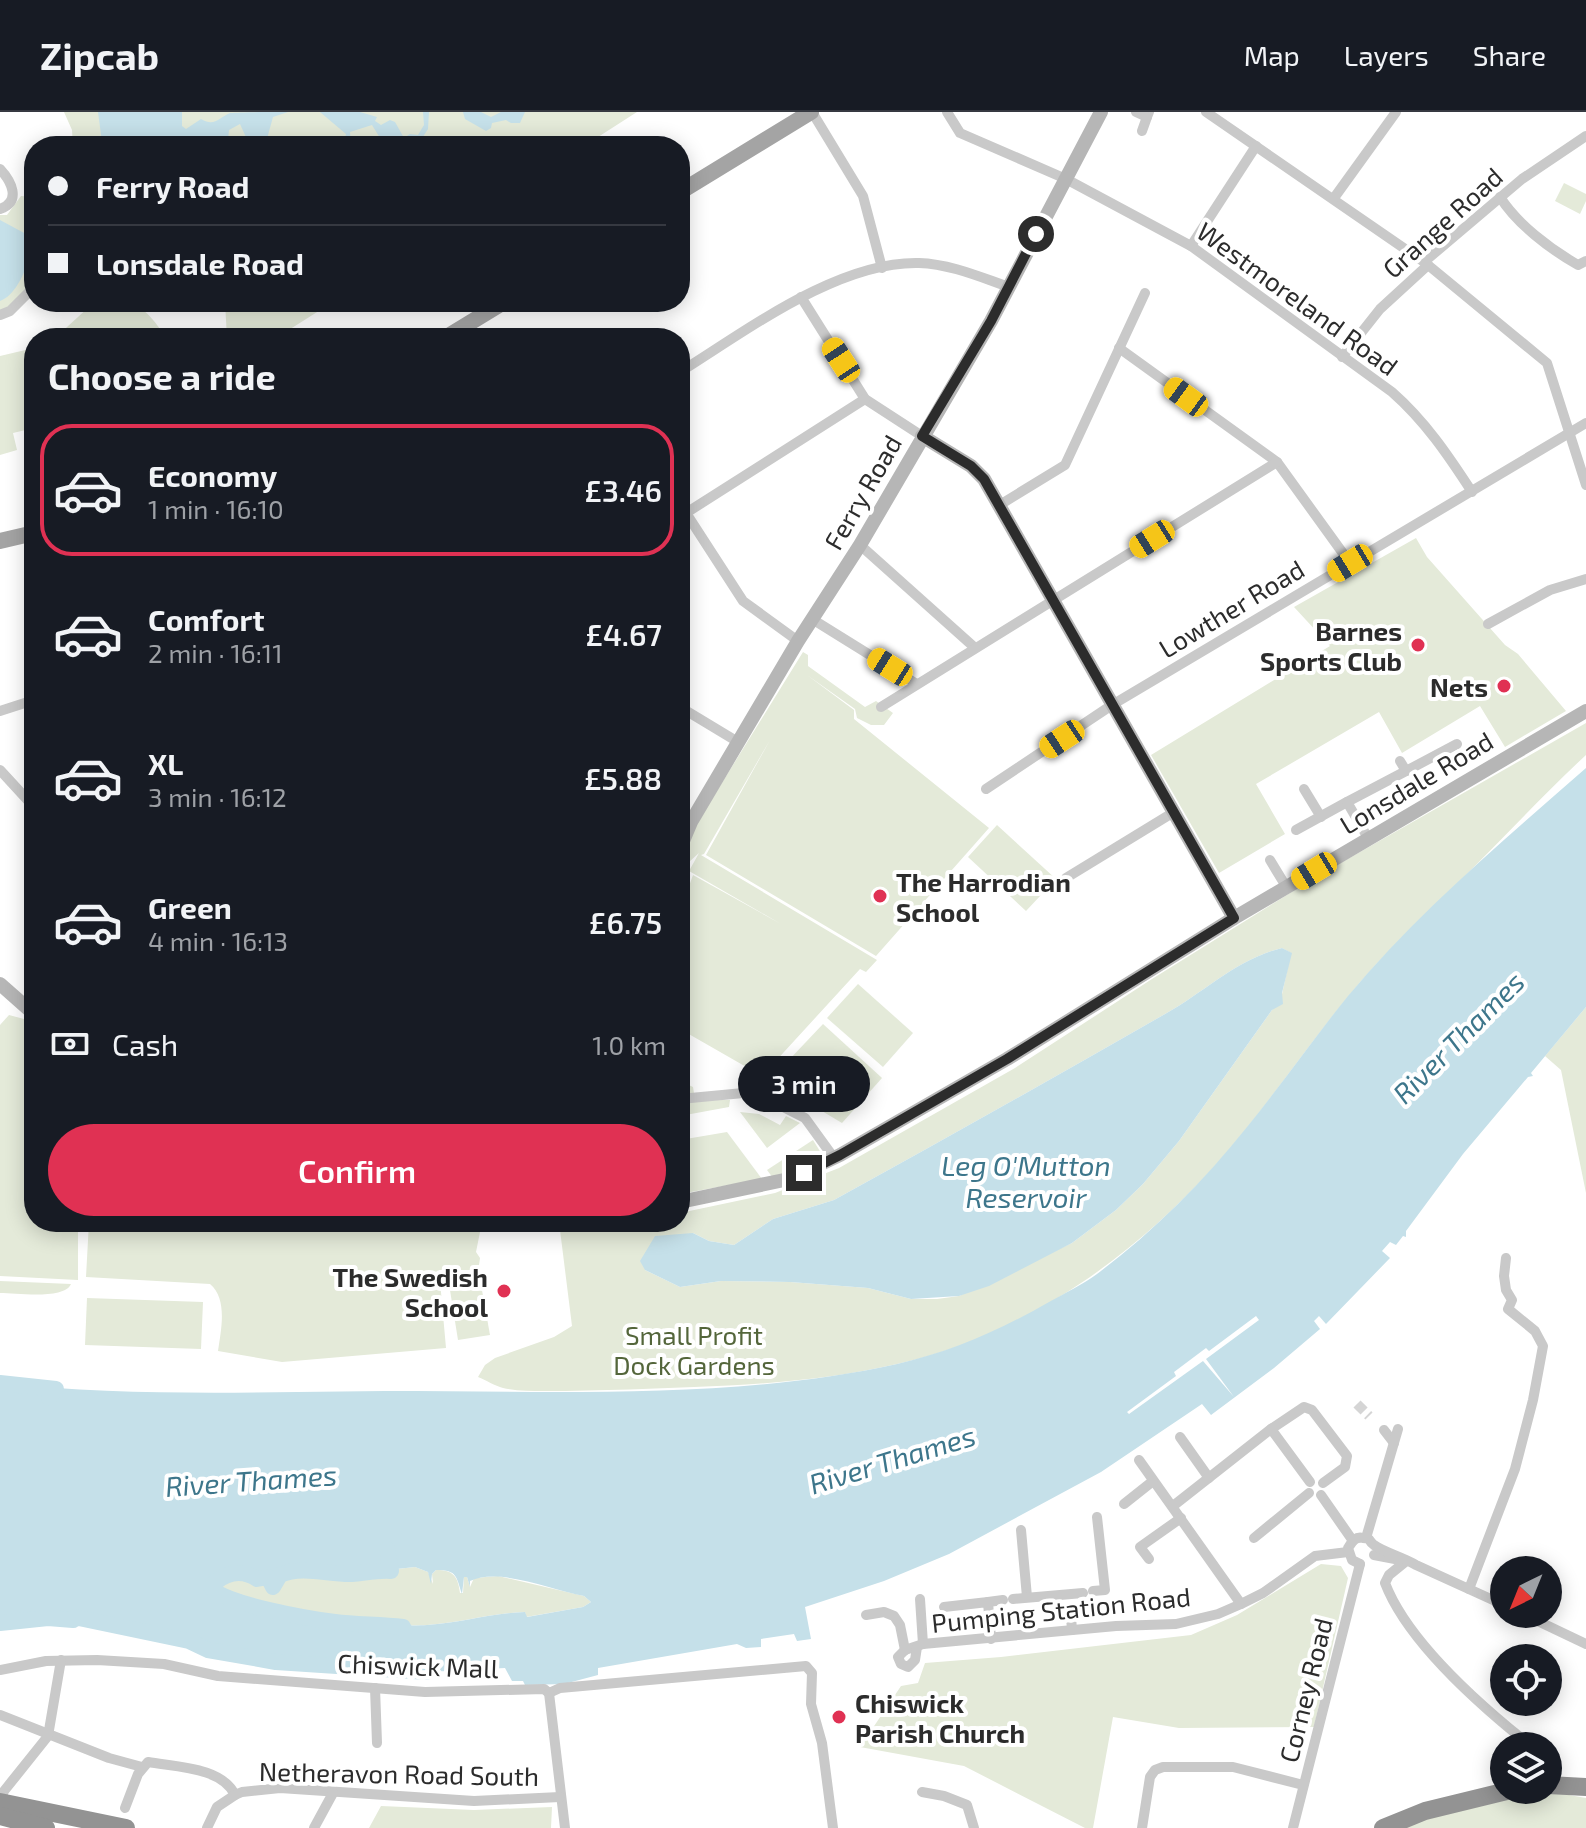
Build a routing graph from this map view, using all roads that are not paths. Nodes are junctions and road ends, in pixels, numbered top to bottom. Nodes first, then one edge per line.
1 (811, 112) edge
2 (947, 112) edge
3 (1101, 112) edge
4 (1136, 112) edge
5 (1206, 112) edge
6 (1396, 112) edge
7 (1148, 114) edge
8 (1142, 131) dead end
9 (1586, 136) edge
10 (1256, 146) junction
11 (0, 169) edge
12 (1066, 179) junction
13 (690, 186) edge
14 (1500, 197) junction
15 (1334, 198) junction
16 (0, 209) edge
17 (1191, 246) junction
18 (1586, 261) edge
19 (1426, 263) junction
20 (882, 268) junction
21 (1009, 287) junction
22 (1145, 293) dead end
23 (24, 297) edge
24 (801, 297) junction
25 (488, 312) edge
26 (0, 315) edge
27 (461, 328) edge
28 (1119, 348) junction
29 (1342, 357) junction
30 (690, 366) edge
31 (865, 399) junction
32 (1586, 423) edge
33 (1569, 433) junction
34 (922, 436) junction
35 (1277, 462) junction
36 (1586, 485) edge
37 (1472, 492) junction
38 (690, 505) edge
39 (998, 506) junction
40 (690, 520) edge
41 (24, 536) edge
42 (2, 542) edge
43 (860, 545) junction
44 (1350, 563) junction
45 (1586, 579) edge
46 (1053, 601) junction
47 (812, 619) junction
48 (1488, 624) dead end
49 (798, 641) junction
50 (974, 647) junction
51 (915, 683) junction
52 (24, 703) edge
53 (1112, 705) junction
54 (881, 707) dead end
55 (0, 711) edge
56 (1586, 711) edge
57 (690, 713) edge
58 (738, 742) junction
59 (1457, 744) dead end
60 (0, 770) edge
61 (986, 789) dead end
62 (1304, 789) dead end
63 (24, 795) edge
64 (1347, 802) junction
65 (1174, 812) junction
66 (1321, 817) junction
67 (690, 824) edge
68 (1296, 830) dead end
69 (1368, 838) junction
70 (1270, 860) dead end
71 (1066, 878) dead end
72 (1287, 888) junction
73 (1234, 918) junction
74 (0, 984) edge
75 (24, 1005) edge
76 (690, 1098) edge
77 (834, 1158) junction
78 (690, 1200) edge
79 (1506, 1258) dead end
80 (1271, 1429) junction
81 (1398, 1429) dead end
82 (1384, 1430) dead end
83 (1180, 1437) dead end
84 (1394, 1443) junction
85 (1139, 1460) dead end
86 (1209, 1478) junction
87 (1153, 1481) junction
88 (1323, 1483) junction
89 (1310, 1487) junction
90 (1321, 1495) junction
91 (1124, 1504) dead end
92 (1173, 1506) junction
93 (1097, 1517) dead end
94 (1181, 1518) junction
95 (1021, 1530) dead end
96 (1254, 1538) dead end
97 (1353, 1541) junction
98 (1371, 1546) junction
99 (1348, 1552) junction
100 (1391, 1557) junction
101 (1149, 1559) dead end
102 (1408, 1562) junction
103 (1360, 1564) junction
104 (1392, 1572) junction
105 (1469, 1589) junction
106 (1068, 1595) junction
107 (1027, 1597) junction
108 (920, 1599) dead end
109 (1490, 1599) edge
110 (988, 1602) junction
111 (1241, 1604) junction
112 (944, 1607) dead end
113 (866, 1615) dead end
114 (1552, 1628) edge
115 (1072, 1630) junction
116 (991, 1639) junction
117 (1586, 1644) edge
118 (920, 1646) junction
119 (905, 1650) junction
120 (61, 1660) junction
121 (2, 1670) edge
122 (375, 1688) junction
123 (549, 1693) junction
124 (0, 1715) edge
125 (1514, 1732) edge
126 (48, 1736) junction
127 (377, 1743) dead end
128 (142, 1767) junction
129 (1303, 1785) junction
130 (1562, 1785) edge
131 (1586, 1787) edge
132 (922, 1792) dead end
133 (333, 1793) junction
134 (235, 1795) junction
135 (1490, 1795) edge
136 (560, 1797) junction
137 (0, 1802) edge
138 (125, 1808) dead end
139 (0, 1816) edge
140 (46, 1828) edge
141 (126, 1828) edge
142 (207, 1828) edge
143 (314, 1828) edge
144 (565, 1828) edge
145 (833, 1828) edge
146 (974, 1828) edge
147 (1142, 1828) edge
148 (1293, 1828) edge
149 (1383, 1828) edge

1 - 13 main road
1 - 20 street
2 - 12 street, Westmoreland Road
3 - 12 street, Ferry Road
4 - 7 street
5 - 10 street
6 - 15 street
7 - 8 street
9 - 14 street, Grange Road
10 - 15 street
10 - 17 street
11 - 16 street
12 - 17 street, Westmoreland Road
12 - 21 street, Ferry Road
14 - 18 street
14 - 19 street, Grange Road
15 - 19 street
17 - 29 street, Westmoreland Road
19 - 29 street, Grange Road
19 - 33 street
20 - 21 street
20 - 24 street
21 - 34 street, Ferry Road
22 - 28 street
23 - 26 street
24 - 30 street
24 - 31 street
25 - 27 main road
28 - 35 street
28 - 39 street
29 - 37 street, Westmoreland Road
31 - 34 street
31 - 38 street
32 - 33 street, Lowther Road
33 - 36 street
33 - 37 street, Lowther Road
34 - 39 street
34 - 43 street, Ferry Road
35 - 44 street
35 - 46 street
37 - 44 street, Lowther Road
39 - 46 street
40 - 49 street
41 - 42 main road
43 - 47 street, Ferry Road
43 - 50 street
44 - 53 street, Lowther Road
45 - 48 street
46 - 50 street
46 - 53 street
47 - 49 street, Ferry Road
47 - 51 street
49 - 58 street, Ferry Road
50 - 51 street
51 - 54 street
52 - 55 street
53 - 61 street, Lowther Road
53 - 65 street
56 - 69 street, Lonsdale Road
57 - 58 street
58 - 67 street, Ferry Road
59 - 64 street
60 - 63 street
62 - 66 street
64 - 66 street
64 - 69 street
65 - 71 street
65 - 73 street
66 - 68 street
69 - 72 street, Lonsdale Road
70 - 72 street
72 - 73 street, Lonsdale Road
73 - 77 street, Lonsdale Road
74 - 75 street
76 - 77 street
77 - 78 street, Lonsdale Road
79 - 105 street
80 - 86 street
80 - 88 street
80 - 89 street
81 - 84 street
82 - 84 street
83 - 86 street
84 - 98 street
85 - 87 street
86 - 92 street
87 - 91 street
87 - 92 street
88 - 89 street
88 - 90 street
89 - 90 street
89 - 96 street
90 - 97 street
92 - 94 street
93 - 106 street
94 - 101 street
94 - 111 street
95 - 107 street
97 - 98 street
97 - 99 street
98 - 100 street
98 - 102 street
98 - 103 street
99 - 103 street
99 - 111 street, Pumping Station Road
100 - 102 street
100 - 104 street
102 - 104 street
102 - 105 street
103 - 129 street, Corney Road
104 - 125 street
105 - 109 street
106 - 107 street
106 - 115 street
107 - 110 street
108 - 118 street
110 - 112 street
110 - 116 street
111 - 115 street, Pumping Station Road
113 - 119 street
114 - 117 street
115 - 116 street, Pumping Station Road
116 - 118 street, Pumping Station Road
118 - 119 street, Pumping Station Road
118 - 119 street
120 - 121 street, Chiswick Mall
120 - 122 street, Chiswick Mall
120 - 126 street
122 - 123 street, Chiswick Mall
122 - 127 street
123 - 136 street
123 - 145 street, Chiswick Mall
124 - 126 street
126 - 128 street
126 - 137 street
128 - 134 street
128 - 138 street
129 - 147 street
129 - 148 street, Corney Road
130 - 131 highway
132 - 146 street
133 - 134 street, Netheravon Road South
133 - 136 street, Netheravon Road South
133 - 143 street
134 - 142 street, Netheravon Road South
135 - 149 highway
136 - 144 street
137 - 141 highway
139 - 140 highway

